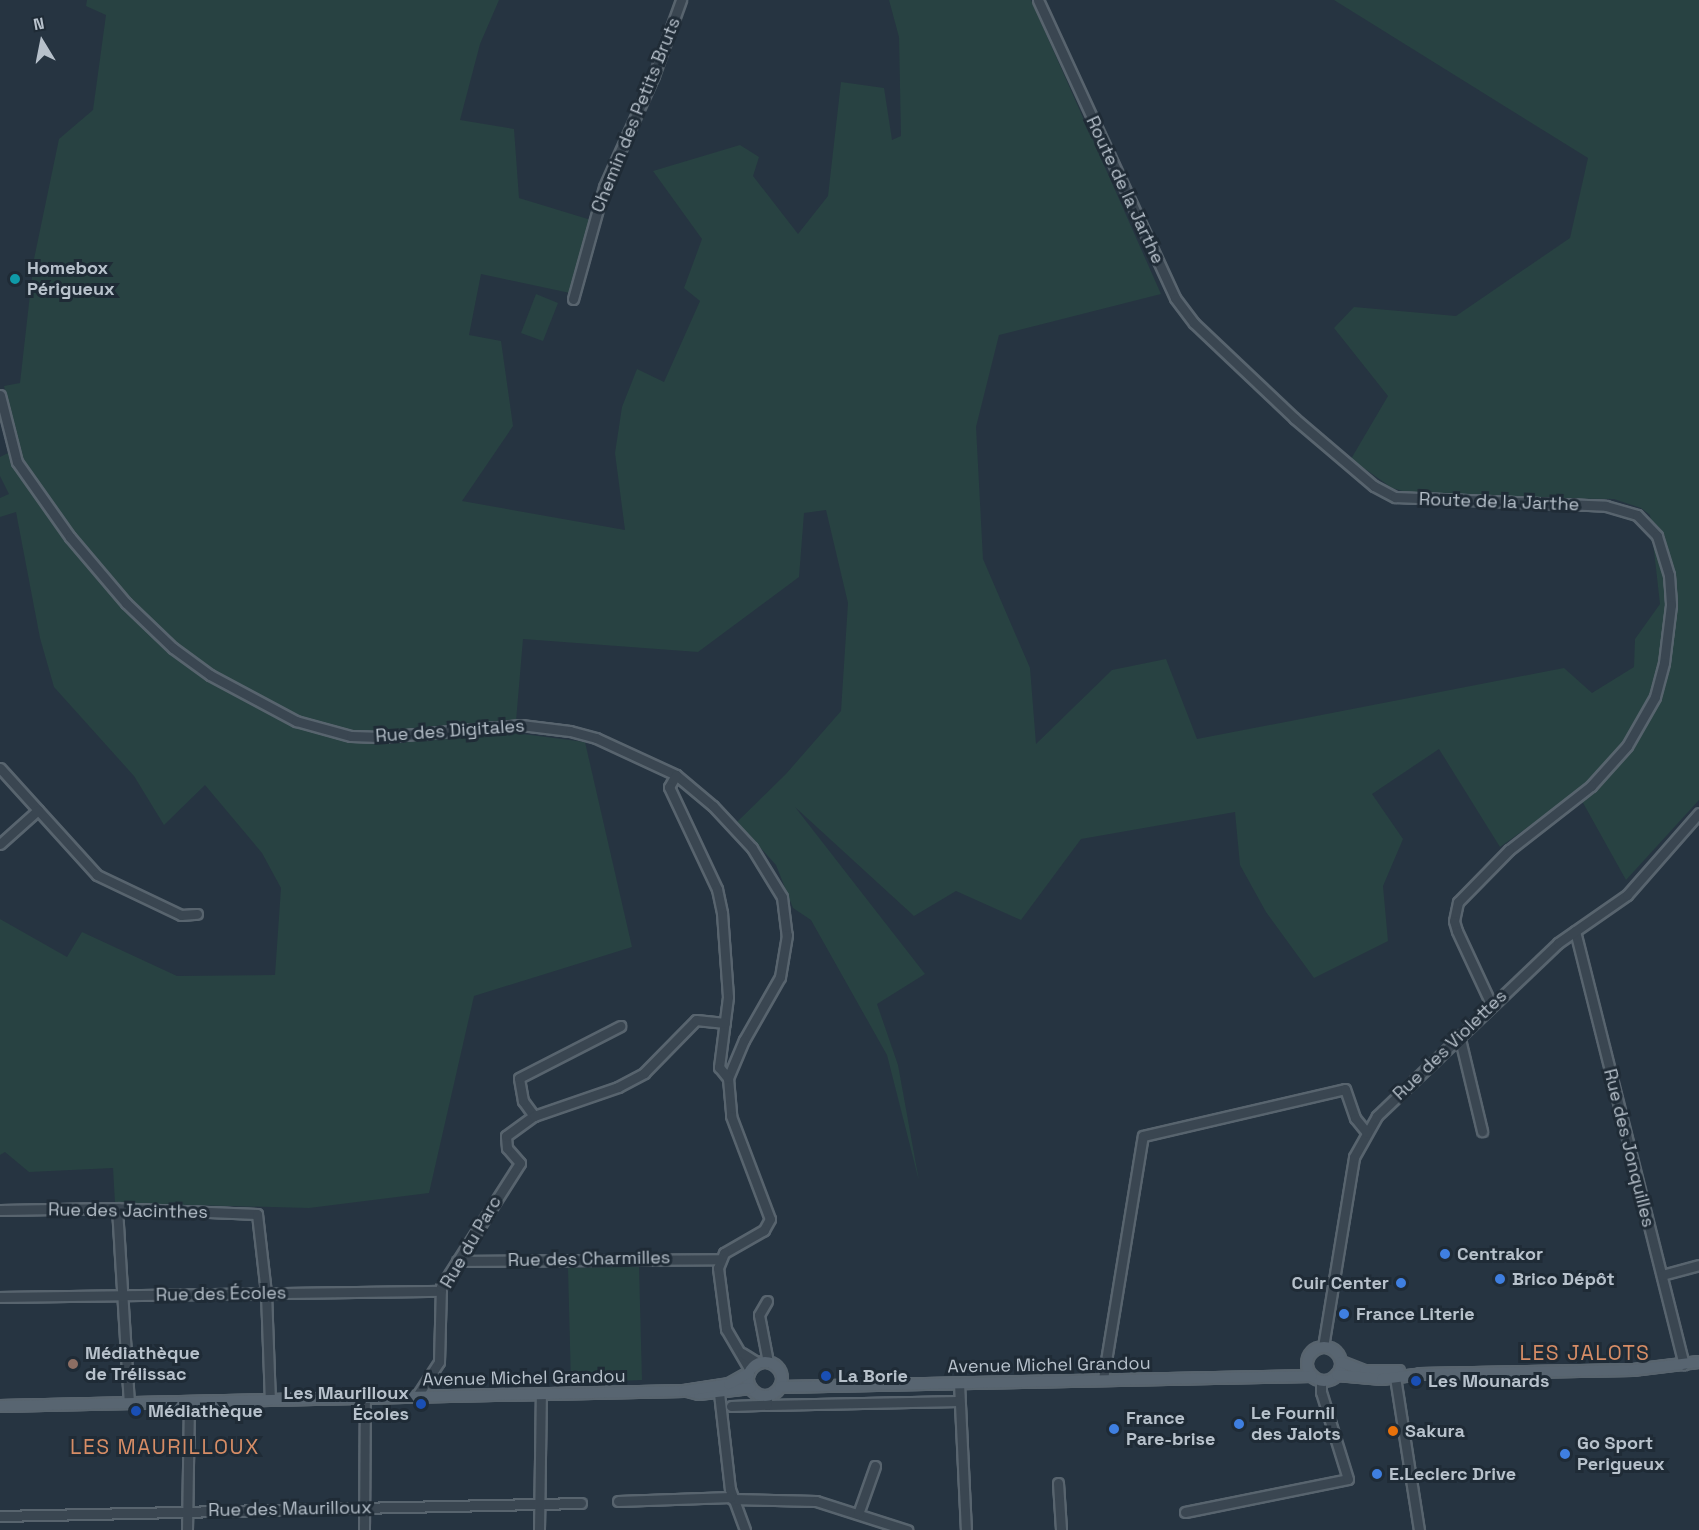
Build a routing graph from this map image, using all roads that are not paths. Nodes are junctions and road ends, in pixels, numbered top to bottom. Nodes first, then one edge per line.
1 (681, 0) edge
2 (1038, 0) edge
3 (573, 299) dead end
4 (0, 395) edge
5 (0, 768) edge
6 (676, 776) junction
7 (38, 810) junction
8 (1699, 813) edge
9 (0, 844) edge
10 (197, 914) dead end
11 (1575, 931) junction
12 (1491, 1004) junction
13 (726, 1023) junction
14 (620, 1026) dead end
15 (1459, 1035) junction
16 (728, 1078) junction
17 (534, 1116) junction
18 (1482, 1131) dead end
19 (1367, 1133) junction
20 (117, 1209) junction
21 (0, 1210) edge
22 (720, 1259) junction
23 (457, 1261) junction
24 (1699, 1264) edge
25 (1662, 1275) junction
26 (441, 1291) junction
27 (266, 1293) junction
28 (121, 1295) junction
29 (0, 1297) edge
30 (767, 1301) dead end
31 (1323, 1347) junction
32 (1308, 1361) junction
33 (1341, 1362) junction
34 (1699, 1362) edge
35 (1684, 1365) junction
36 (756, 1367) junction
37 (1420, 1374) junction
38 (782, 1375) junction
39 (1337, 1375) junction
40 (1395, 1377) junction
41 (1317, 1378) junction
42 (737, 1379) junction
43 (1103, 1379) junction
44 (1276, 1379) junction
45 (959, 1383) junction
46 (822, 1384) junction
47 (780, 1387) junction
48 (751, 1388) junction
49 (684, 1390) junction
50 (732, 1392) junction
51 (719, 1393) junction
52 (541, 1394) junction
53 (417, 1396) junction
54 (366, 1398) junction
55 (270, 1400) junction
56 (767, 1400) junction
57 (959, 1401) junction
58 (189, 1402) junction
59 (129, 1403) junction
60 (0, 1406) edge
61 (732, 1406) dead end
62 (721, 1409) junction
63 (875, 1466) dead end
64 (1058, 1483) dead end
65 (731, 1498) junction
66 (618, 1501) dead end
67 (540, 1503) junction
68 (581, 1503) dead end
69 (364, 1507) junction
70 (187, 1511) junction
71 (1185, 1512) dead end
72 (858, 1514) junction
73 (0, 1516) edge
74 (187, 1530) edge
75 (364, 1530) edge
76 (539, 1530) edge
77 (745, 1530) edge
78 (908, 1530) edge
79 (966, 1530) edge
80 (1061, 1530) edge
81 (1419, 1530) edge

1 - 3 street, Chemin des Petits Bruts
2 - 12 street, Route de la Jarthe
4 - 6 street, Rue des Digitales
5 - 7 street
6 - 13 street
6 - 16 street, Rue des Digitales
7 - 9 street
7 - 10 street
8 - 11 street, Rue des Violettes
11 - 12 street, Rue des Violettes
11 - 25 street, Rue des Jonquilles
12 - 15 street, Rue des Violettes
13 - 16 street
13 - 17 street
14 - 17 street
15 - 18 street
15 - 19 street, Rue des Violettes
16 - 22 street
17 - 23 street, Rue du Parc
19 - 31 street, Rue des Violettes
19 - 43 street
20 - 21 street, Rue des Jacinthes
20 - 27 street, Rue des Jacinthes
20 - 28 street
22 - 23 street, Rue des Charmilles
22 - 36 street
23 - 26 street, Rue du Parc
24 - 25 street
25 - 35 street, Rue des Jonquilles
26 - 27 street, Rue des Écoles
26 - 53 street, Rue du Parc
27 - 28 street, Rue des Écoles
27 - 55 street
28 - 29 street, Rue des Écoles
28 - 59 street
30 - 36 street
31 - 32 main road
31 - 33 main road
32 - 41 main road
32 - 44 main road, Avenue Michel Grandou
33 - 37 main road
33 - 39 main road
34 - 35 main road
35 - 37 main road
36 - 38 main road
36 - 42 main road, Avenue Michel Grandou
36 - 48 main road
37 - 40 main road
38 - 46 main road, Avenue Michel Grandou
38 - 47 main road
39 - 40 main road
39 - 41 main road
40 - 81 street
41 - 44 main road, Avenue Michel Grandou
41 - 71 street
42 - 49 main road, Avenue Michel Grandou
42 - 51 street
43 - 44 main road, Avenue Michel Grandou
43 - 45 main road, Avenue Michel Grandou
45 - 46 main road, Avenue Michel Grandou
45 - 57 street
46 - 47 main road, Avenue Michel Grandou
47 - 56 main road
48 - 50 main road, Avenue Michel Grandou
48 - 56 main road
49 - 51 main road, Avenue Michel Grandou
49 - 52 main road, Avenue Michel Grandou
50 - 51 main road, Avenue Michel Grandou
50 - 62 street
51 - 62 street
52 - 53 main road, Avenue Michel Grandou
52 - 67 street
53 - 54 main road, Avenue Michel Grandou
54 - 55 main road, Avenue Michel Grandou
54 - 69 street
55 - 58 main road, Avenue Michel Grandou
56 - 57 street
56 - 61 street
57 - 79 street
58 - 59 main road, Avenue Michel Grandou
58 - 70 street
59 - 60 main road, Avenue Michel Grandou
62 - 65 street
63 - 72 street
64 - 80 street
65 - 66 street
65 - 72 street
65 - 77 street
67 - 68 street, Rue des Maurilloux
67 - 69 street, Rue des Maurilloux
67 - 76 street
69 - 70 street, Rue des Maurilloux
69 - 75 street
70 - 73 street, Rue des Maurilloux
70 - 74 street
72 - 78 street

